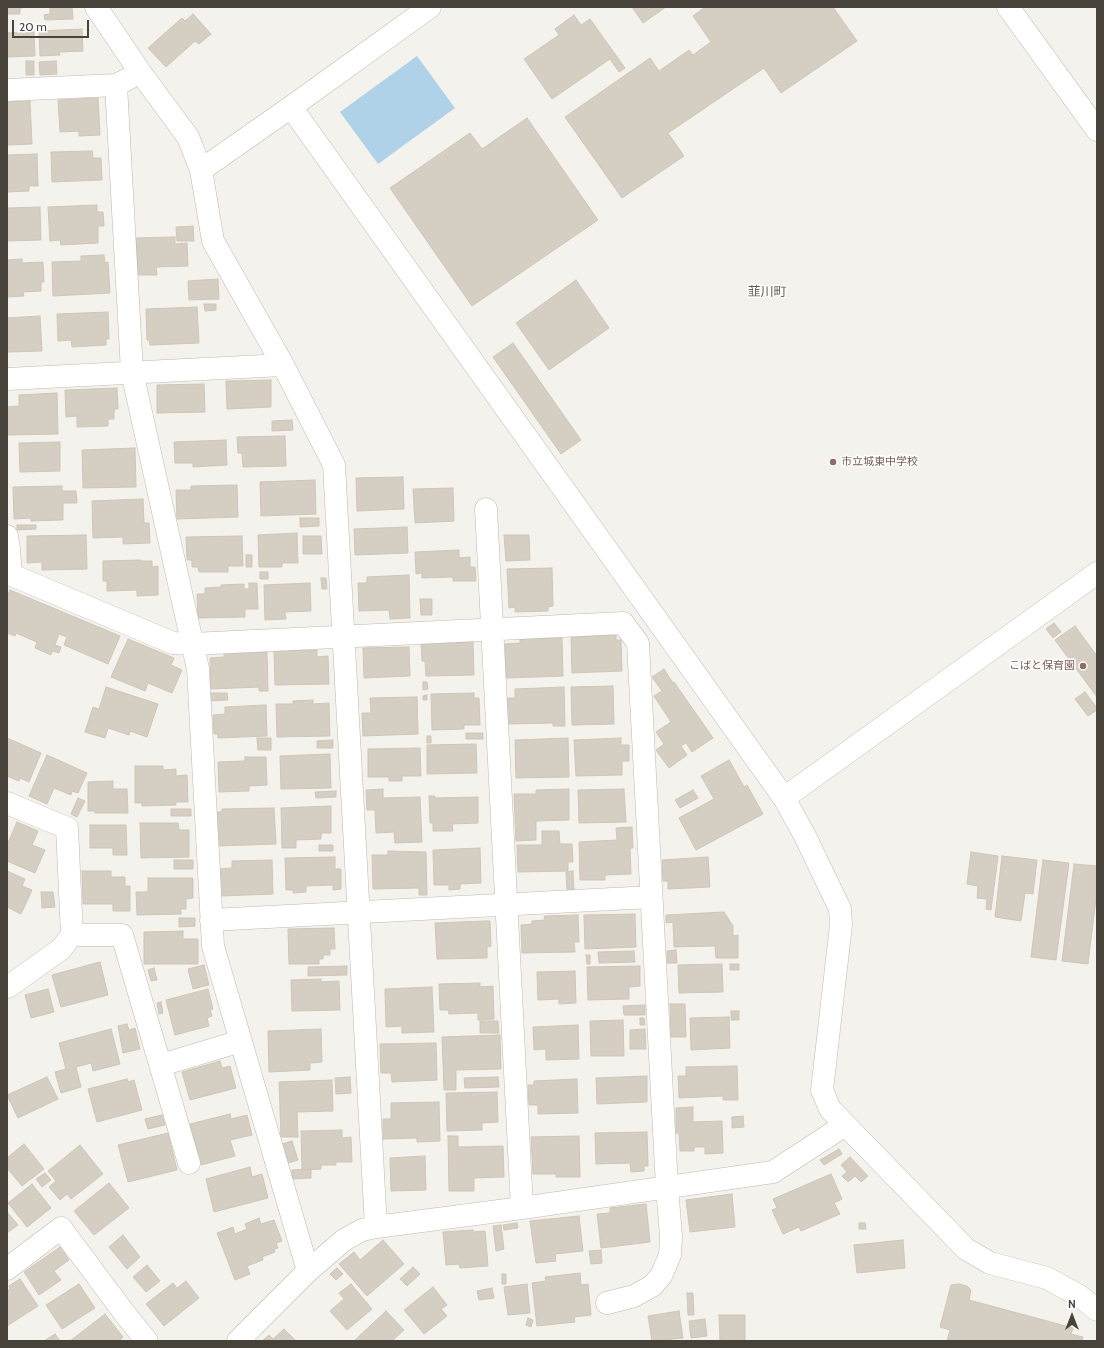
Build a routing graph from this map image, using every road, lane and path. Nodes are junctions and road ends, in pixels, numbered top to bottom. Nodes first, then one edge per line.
1 (96, 7) edge
2 (430, 7) edge
3 (1008, 7) edge
4 (140, 72) junction
5 (116, 85) junction
6 (7, 90) edge
7 (291, 107) junction
8 (1097, 130) edge
9 (201, 170) junction
10 (283, 364) junction
11 (132, 372) junction
12 (7, 379) edge
13 (486, 508) dead end
14 (7, 536) edge
15 (1097, 573) edge
16 (9, 574) edge
17 (492, 629) junction
18 (344, 636) junction
19 (192, 644) junction
20 (784, 798) junction
21 (7, 803) edge
22 (651, 898) junction
23 (506, 905) junction
24 (358, 912) junction
25 (211, 920) junction
26 (72, 935) junction
27 (8, 987) dead end
28 (241, 1042) junction
29 (161, 1065) junction
30 (845, 1124) junction
31 (189, 1163) dead end
32 (667, 1187) junction
33 (522, 1208) junction
34 (376, 1227) junction
35 (7, 1269) edge
36 (308, 1271) junction
37 (607, 1303) dead end
38 (1097, 1310) edge
39 (147, 1341) edge
40 (238, 1341) edge

1 - 4 street
2 - 7 street
3 - 8 street
4 - 5 street
4 - 9 street
5 - 6 street
5 - 11 street
7 - 9 street
7 - 20 street
9 - 10 street
10 - 11 street
10 - 18 street
11 - 12 street
11 - 19 street
13 - 17 street
14 - 16 street
15 - 20 street
16 - 19 street
17 - 18 street
17 - 22 street
17 - 23 street
18 - 19 street
18 - 24 street
19 - 25 street
20 - 30 street
21 - 26 street
22 - 23 street
22 - 32 street
23 - 24 street
23 - 33 street
24 - 25 street
24 - 34 street
25 - 28 street
26 - 27 street
26 - 29 street
28 - 29 street
28 - 36 street
29 - 31 street
30 - 32 street
30 - 38 street
32 - 33 street
32 - 37 street
33 - 34 street
34 - 36 street
35 - 39 street
36 - 40 street

